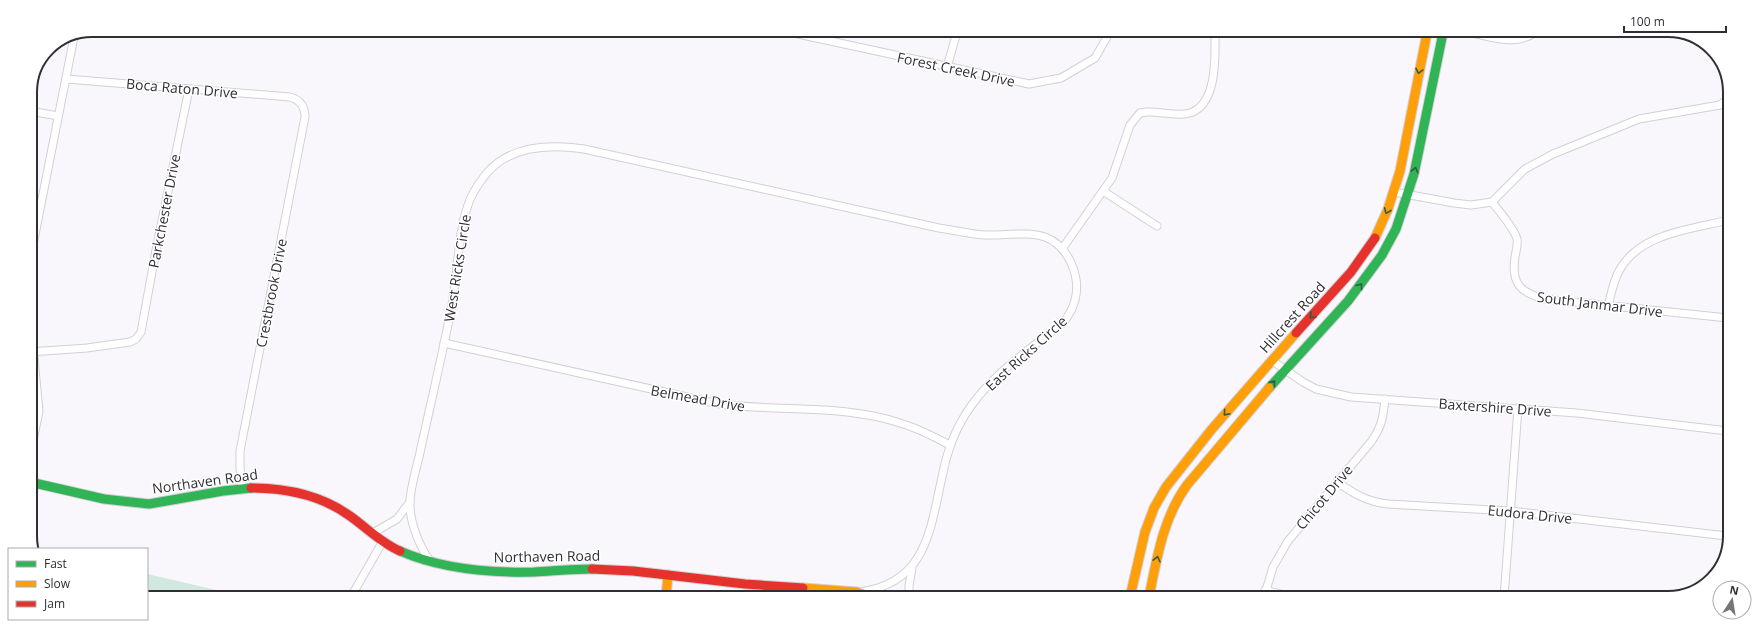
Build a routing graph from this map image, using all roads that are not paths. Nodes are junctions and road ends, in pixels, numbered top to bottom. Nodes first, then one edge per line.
1 (814, 37) edge
2 (956, 37) edge
3 (1107, 37) edge
4 (1215, 37) edge
5 (1426, 37) edge
6 (1442, 37) edge
7 (1495, 37) edge
8 (1526, 37) edge
9 (74, 40) edge
10 (947, 67) junction
11 (66, 79) junction
12 (189, 89) junction
13 (298, 101) joint
14 (1723, 103) edge
15 (37, 112) edge
16 (58, 116) junction
17 (734, 182) joint
18 (1103, 191) junction
19 (1394, 192) junction
20 (1408, 196) junction
21 (1492, 202) junction
22 (37, 216) edge
23 (1723, 221) edge
24 (1157, 226) dead end
25 (1062, 249) junction
26 (1608, 306) junction
27 (1723, 318) edge
28 (444, 343) junction
29 (37, 352) edge
30 (1271, 360) junction
31 (1284, 370) junction
32 (37, 394) edge
33 (1385, 399) junction
34 (1518, 408) junction
35 (37, 421) edge
36 (1723, 430) edge
37 (950, 445) junction
38 (1337, 482) junction
39 (37, 484) edge
40 (242, 488) junction
41 (410, 502) junction
42 (1510, 511) junction
43 (373, 533) junction
44 (1723, 536) edge
45 (383, 541) junction
46 (430, 561) junction
47 (912, 568) junction
48 (668, 575) junction
49 (354, 591) edge
50 (666, 591) edge
51 (844, 591) edge
52 (866, 591) edge
53 (910, 591) edge
54 (1131, 591) edge
55 (1150, 591) edge
56 (1265, 591) edge
57 (1504, 591) edge

1 - 10 street, Forest Creek Drive
2 - 10 street
3 - 10 street, Forest Creek Drive
4 - 18 street
5 -> 19 main road, Hillcrest Road
20 -> 6 main road, Hillcrest Road
7 - 8 street
9 - 11 street
11 - 12 street, Boca Raton Drive
11 - 16 street
12 - 13 street, Boca Raton Drive
12 - 29 street, Parkchester Drive
13 - 40 street, Crestbrook Drive
14 - 21 street
15 - 16 street
16 - 22 street
17 - 25 street, East Ricks Circle
17 - 28 street, West Ricks Circle
18 - 24 street
18 - 25 street
19 - 20 street
19 -> 30 main road, Hillcrest Road
20 - 21 street
31 -> 20 main road, Hillcrest Road
21 - 26 street, South Janmar Drive
23 - 26 street
25 - 37 street, East Ricks Circle
26 - 27 street, South Janmar Drive
28 - 37 street, Belmead Drive
28 - 41 street, West Ricks Circle
30 - 31 street, Baxtershire Drive
30 -> 54 main road, Hillcrest Road
31 - 33 street, Baxtershire Drive
55 -> 31 main road, Hillcrest Road
32 - 35 street
33 - 34 street, Baxtershire Drive
33 - 38 street, Chicot Drive
34 - 36 street, Baxtershire Drive
34 - 42 street
37 - 47 street, East Ricks Circle
38 - 42 street, Eudora Drive
38 - 56 street, Chicot Drive
39 - 40 main road, Northaven Road
40 - 43 main road, Northaven Road
41 - 43 street, West Ricks Circle
41 - 46 street, West Ricks Circle
42 - 44 street, Eudora Drive
42 - 57 street
43 - 45 main road, Northaven Road
45 - 46 main road, Northaven Road
45 - 49 street
46 - 48 main road, Northaven Road
47 - 52 street, East Ricks Circle
47 - 53 street, East Ricks Circle
48 - 50 main road
48 - 51 main road, Northaven Road

